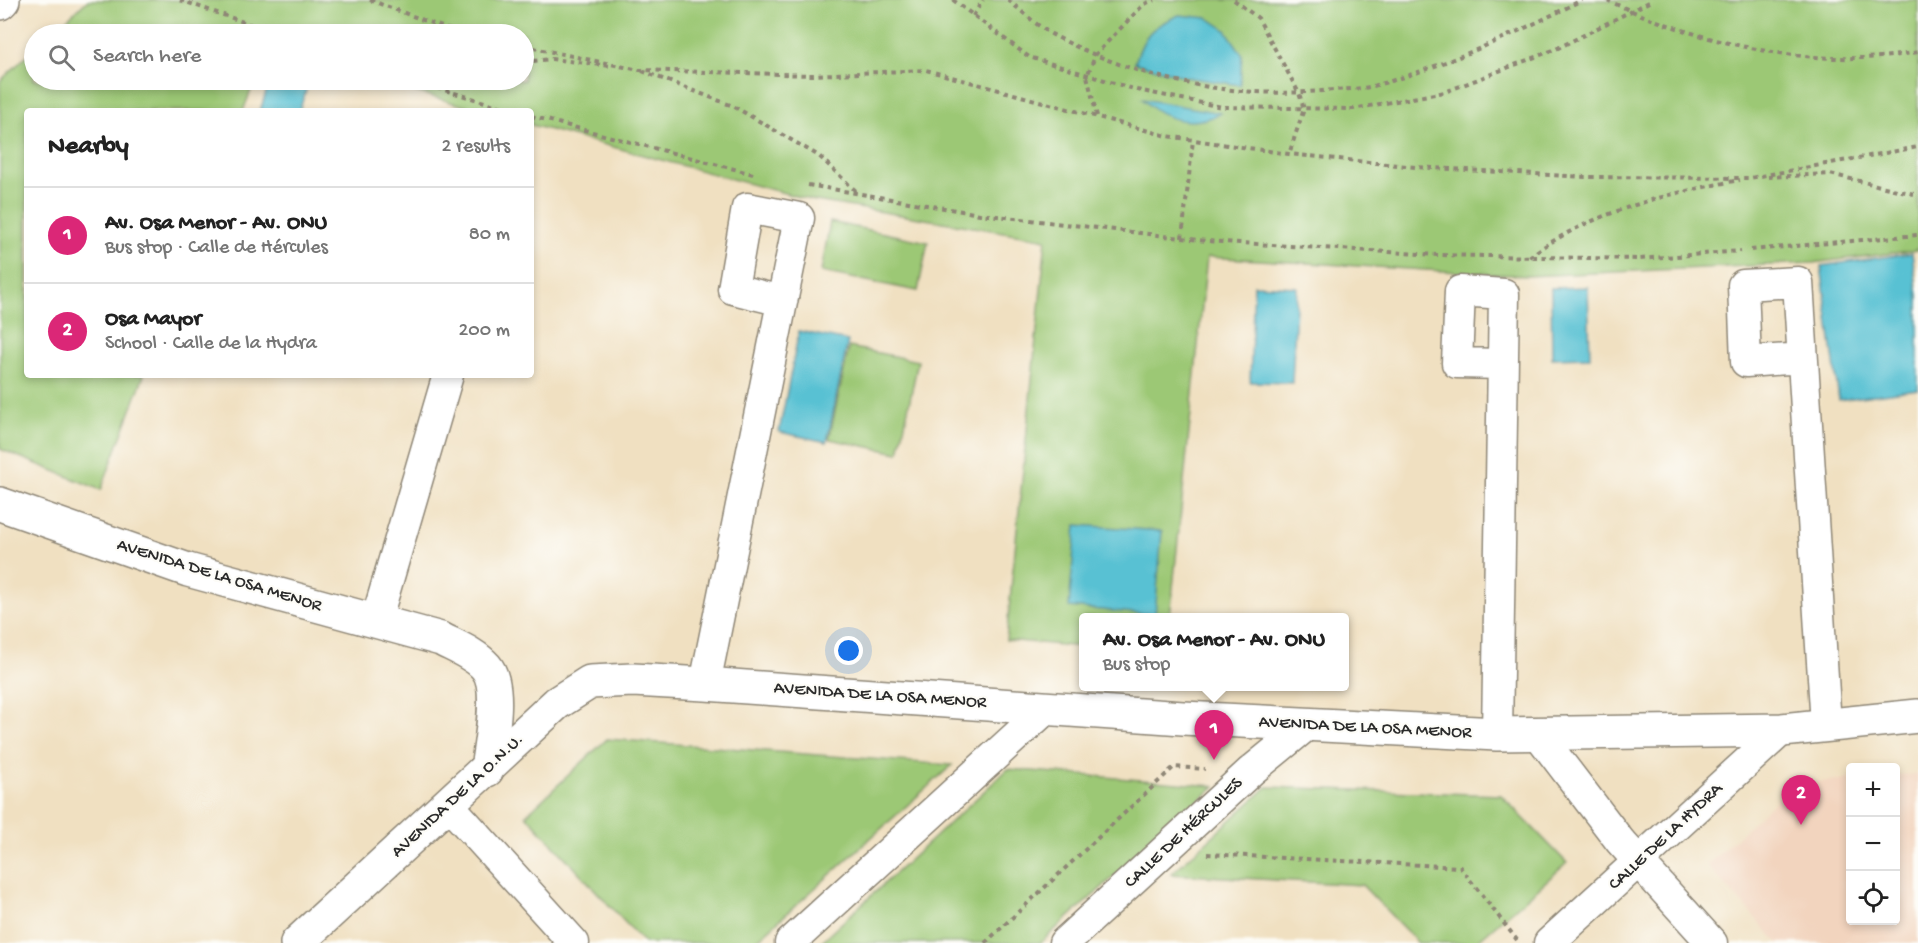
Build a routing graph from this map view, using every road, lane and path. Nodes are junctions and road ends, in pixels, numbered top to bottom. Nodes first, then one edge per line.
1 (3, 0) edge
2 (180, 0) edge
3 (370, 0) edge
4 (953, 0) edge
5 (983, 0) edge
6 (1008, 0) edge
7 (1155, 0) edge
8 (1234, 0) edge
9 (1582, 0) edge
10 (1607, 0) edge
11 (1653, 0) edge
12 (0, 3) edge
13 (1631, 11) junction
14 (973, 16) junction
15 (249, 24) edge
16 (434, 24) edge
17 (534, 47) edge
18 (1918, 52) edge
19 (1096, 54) junction
20 (534, 61) edge
21 (639, 70) junction
22 (1087, 76) junction
23 (445, 90) edge
24 (1299, 93) junction
25 (505, 108) edge
26 (1304, 109) junction
27 (534, 117) edge
28 (1097, 117) junction
29 (1193, 140) junction
30 (1918, 147) edge
31 (1289, 154) junction
32 (764, 177) dead end
33 (1750, 178) junction
34 (799, 184) dead end
35 (858, 194) junction
36 (1918, 195) edge
37 (1918, 235) edge
38 (1182, 238) junction
39 (1529, 257) junction
40 (782, 301) dead end
41 (1802, 358) dead end
42 (1502, 364) dead end
43 (447, 378) edge
44 (0, 504) edge
45 (376, 621) junction
46 (633, 680) joint
47 (705, 684) junction
48 (1047, 708) junction
49 (1918, 716) edge
50 (1826, 725) junction
51 (1306, 726) junction
52 (1782, 730) junction
53 (1497, 734) junction
54 (1539, 735) junction
55 (487, 770) junction
56 (1251, 771) junction
57 (448, 804) junction
58 (1163, 852) junction
59 (1639, 862) junction
60 (297, 943) edge
61 (574, 943) edge
62 (790, 943) edge
63 (985, 943) edge
64 (1064, 943) edge
65 (1520, 943) edge
66 (1549, 943) edge
67 (1712, 943) edge

1 - 12 street
2 - 15 path
3 - 16 path
4 - 14 path
5 - 14 path
6 - 19 path
7 - 19 path
8 - 24 path
9 - 24 path
10 - 13 path
11 - 13 path
13 - 18 path
13 - 26 path
14 - 22 path
17 - 21 path
19 - 22 path
19 - 24 path
20 - 21 path
21 - 28 path
21 - 35 path
22 - 26 path
22 - 28 path
23 - 25 path
24 - 26 path
26 - 31 path
27 - 32 path
28 - 29 path
29 - 31 path
29 - 38 path
30 - 33 path
31 - 33 path
33 - 36 path
33 - 39 path
34 - 35 path
35 - 38 path
37 - 39 path
38 - 39 path
40 - 47 street
41 - 50 street
42 - 53 street
43 - 45 street
44 - 45 street, AVENIDA DE LA OSA MENOR
45 - 55 street, AVENIDA DE LA OSA MENOR
46 - 47 street, AVENIDA DE LA OSA MENOR
46 - 55 street, AVENIDA DE LA O.N.U.
47 - 48 street, AVENIDA DE LA OSA MENOR
48 - 51 street, AVENIDA DE LA OSA MENOR
48 - 62 street
49 - 50 street, AVENIDA DE LA OSA MENOR
50 - 52 street, AVENIDA DE LA OSA MENOR
51 - 53 street, AVENIDA DE LA OSA MENOR
51 - 56 street, CALLE DE HÉRCULES
52 - 54 street, AVENIDA DE LA OSA MENOR
52 - 59 street, CALLE DE LA HYDRA
53 - 54 street, AVENIDA DE LA OSA MENOR
54 - 59 street
55 - 57 street, AVENIDA DE LA O.N.U.
56 - 58 street, CALLE DE HÉRCULES
56 - 63 path
57 - 60 street, AVENIDA DE LA O.N.U.
57 - 61 street
58 - 64 street, CALLE DE HÉRCULES
58 - 65 path
59 - 66 street, CALLE DE LA HYDRA
59 - 67 street

